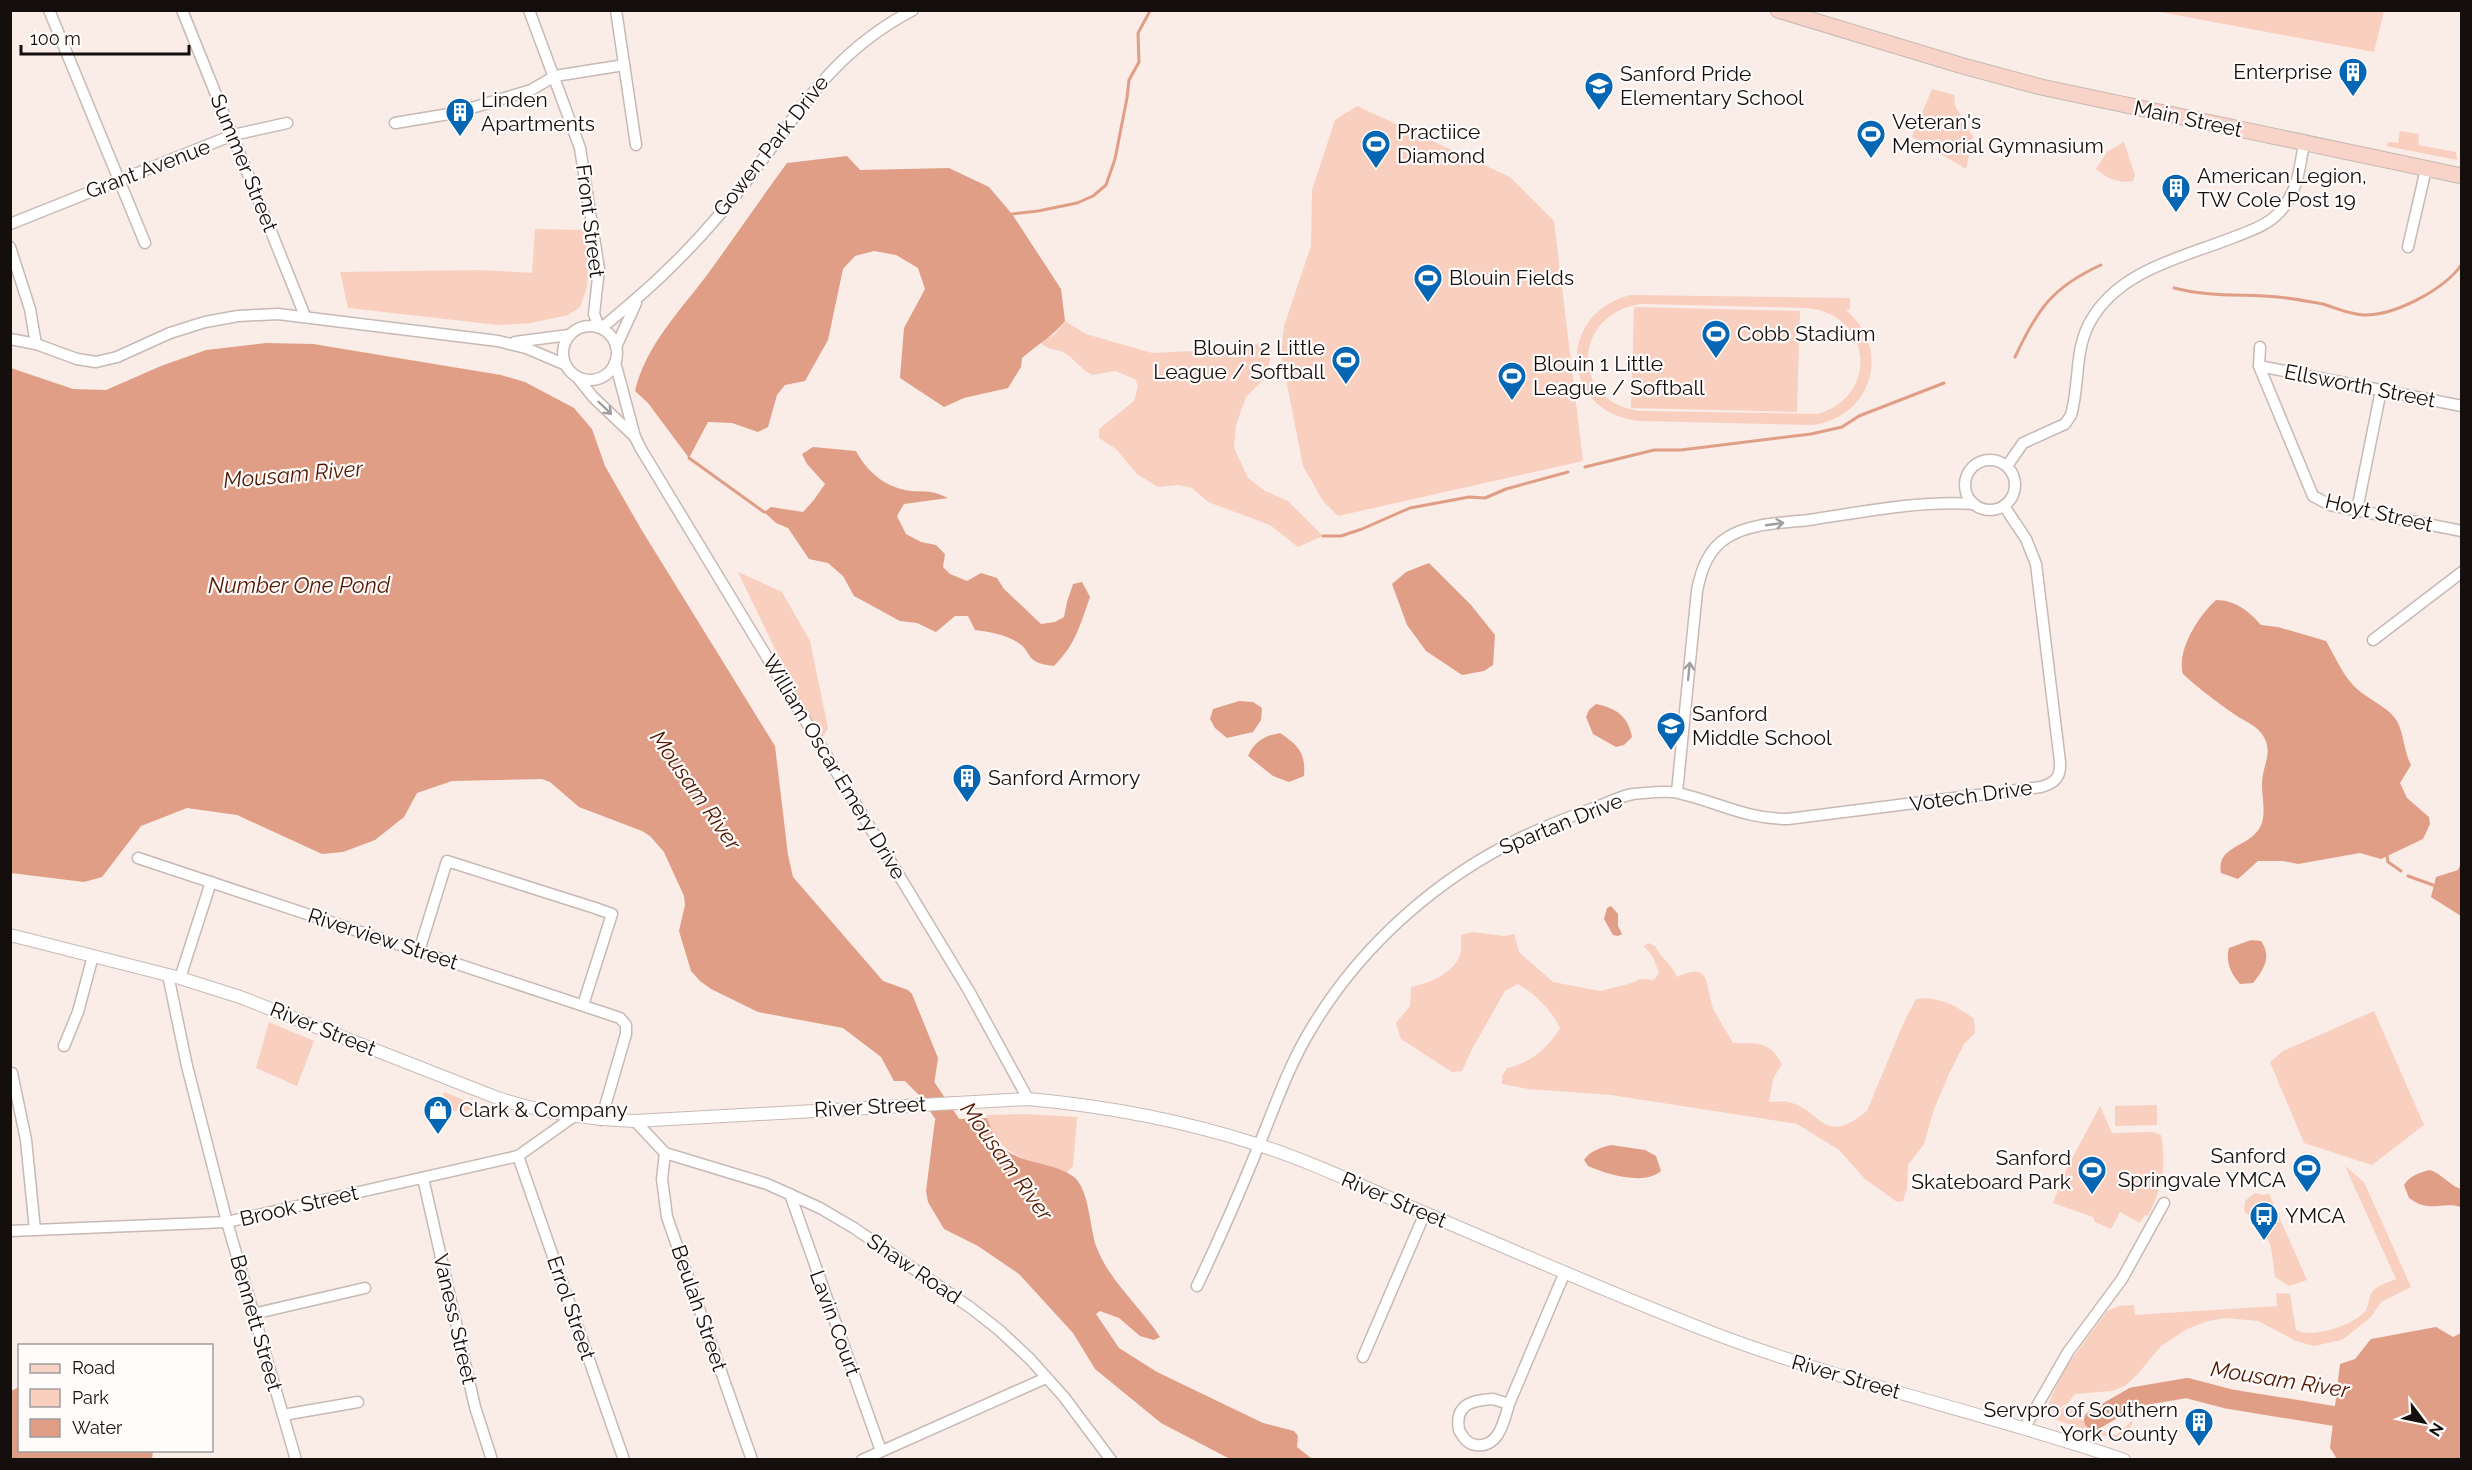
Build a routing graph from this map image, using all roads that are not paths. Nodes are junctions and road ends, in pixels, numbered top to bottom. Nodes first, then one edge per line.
1 (49, 10) edge
2 (182, 10) edge
3 (529, 10) edge
4 (616, 10) edge
5 (913, 10) edge
6 (1779, 10) edge
7 (624, 65) junction
8 (555, 76) junction
9 (287, 123) dead end
10 (395, 123) dead end
11 (233, 135) junction
12 (2304, 143) junction
13 (636, 145) dead end
14 (2426, 169) junction
15 (2462, 176) edge
16 (120, 180) junction
17 (10, 224) edge
18 (146, 243) dead end
19 (10, 247) edge
20 (2408, 247) dead end
21 (640, 295) junction
22 (597, 297) junction
23 (305, 316) junction
24 (600, 328) junction
25 (573, 332) junction
26 (10, 339) edge
27 (509, 343) junction
28 (36, 344) junction
29 (616, 347) junction
30 (2260, 347) dead end
31 (615, 362) junction
32 (566, 365) junction
33 (2259, 366) junction
34 (576, 376) junction
35 (2381, 390) junction
36 (2462, 406) edge
37 (635, 437) junction
38 (2007, 466) junction
39 (1974, 504) junction
40 (2004, 506) junction
41 (2357, 510) junction
42 (2462, 531) edge
43 (2462, 572) edge
44 (2373, 640) dead end
45 (1677, 792) junction
46 (138, 858) dead end
47 (211, 882) junction
48 (10, 935) edge
49 (418, 951) junction
50 (93, 956) junction
51 (174, 977) junction
52 (583, 1005) junction
53 (64, 1046) dead end
54 (12, 1073) edge
55 (1028, 1100) junction
56 (573, 1117) junction
57 (601, 1120) junction
58 (635, 1121) junction
59 (1259, 1145) junction
60 (665, 1153) junction
61 (518, 1156) junction
62 (423, 1178) junction
63 (790, 1194) junction
64 (2164, 1203) dead end
65 (1425, 1213) junction
66 (227, 1222) junction
67 (35, 1230) junction
68 (10, 1231) edge
69 (1565, 1272) junction
70 (1197, 1286) dead end
71 (365, 1288) dead end
72 (254, 1314) junction
73 (1363, 1357) dead end
74 (1046, 1378) junction
75 (358, 1402) dead end
76 (1509, 1404) junction
77 (283, 1415) junction
78 (2025, 1427) junction
79 (881, 1451) junction
80 (296, 1460) edge
81 (492, 1460) edge
82 (624, 1460) edge
83 (752, 1460) edge
84 (862, 1460) edge
85 (1111, 1460) edge
86 (2124, 1460) edge

1 - 16 street
2 - 11 street, Summer Street
3 - 8 street, Front Street
4 - 7 street
5 - 21 street, Gowen Park Drive
6 - 12 main road, Main Street
7 - 8 street
7 - 13 street
8 - 10 street
8 - 22 street, Front Street
9 - 11 street, Grant Avenue
11 - 16 street, Grant Avenue
11 - 23 street, Summer Street
12 - 14 main road, Main Street
12 - 38 street
14 - 15 main road, Main Street
14 - 20 street
16 - 17 street, Grant Avenue
16 - 18 street
19 - 28 street
21 - 24 street, Gowen Park Drive
21 - 29 street, Gowen Park Drive
22 - 24 street, Front Street
22 - 25 street, Front Street
23 - 27 street
23 - 28 street
24 - 25 street
24 - 29 street
25 - 27 street
25 - 32 street
26 - 28 street
27 - 32 street
29 - 31 street
30 - 33 street, Hoyt Street
31 - 34 street
31 - 37 street, William Oscar Emery Drive
32 - 34 street
33 - 35 street, Ellsworth Street
33 - 41 street, Hoyt Street
34 -> 37 street, William Oscar Emery Drive
35 - 36 street, Ellsworth Street
35 - 41 street
37 - 55 street, William Oscar Emery Drive
38 - 39 street
38 - 40 street
39 - 40 street
45 -> 39 street
40 - 45 street, Votech Drive
41 - 42 street, Hoyt Street
43 - 44 street
45 - 59 street, Spartan Drive
46 - 47 street, Riverview Street
47 - 49 street, Riverview Street
47 - 51 street
48 - 50 street, River Street
49 - 52 street, Riverview Street
49 - 52 street
50 - 51 street, River Street
50 - 53 street
51 - 56 street, River Street
51 - 66 street, Bennett Street
52 - 57 street, Riverview Street
54 - 67 street
55 - 58 street, River Street
55 - 59 street, River Street
56 - 57 street, River Street
56 - 61 street, Brook Street
57 - 58 street, River Street
58 - 60 street
59 - 65 street, River Street
59 - 70 street, Spartan Drive
60 - 63 street, Shaw Road
60 - 83 street, Beulah Street
61 - 62 street, Brook Street
61 - 82 street, Errol Street
62 - 66 street, Brook Street
62 - 81 street, Vaness Street
63 - 74 street, Shaw Road
63 - 79 street, Lavin Court
64 - 78 street
65 - 69 street, River Street
65 - 73 street
66 - 67 street, Brook Street
66 - 72 street, Bennett Street
67 - 68 street, Brook Street
69 - 76 street
69 - 78 street, River Street
71 - 72 street
72 - 77 street, Bennett Street
74 - 79 street
74 - 85 street, Shaw Road
75 - 77 street
76 - 76 street
77 - 80 street, Bennett Street
78 - 86 street, River Street
79 - 84 street

